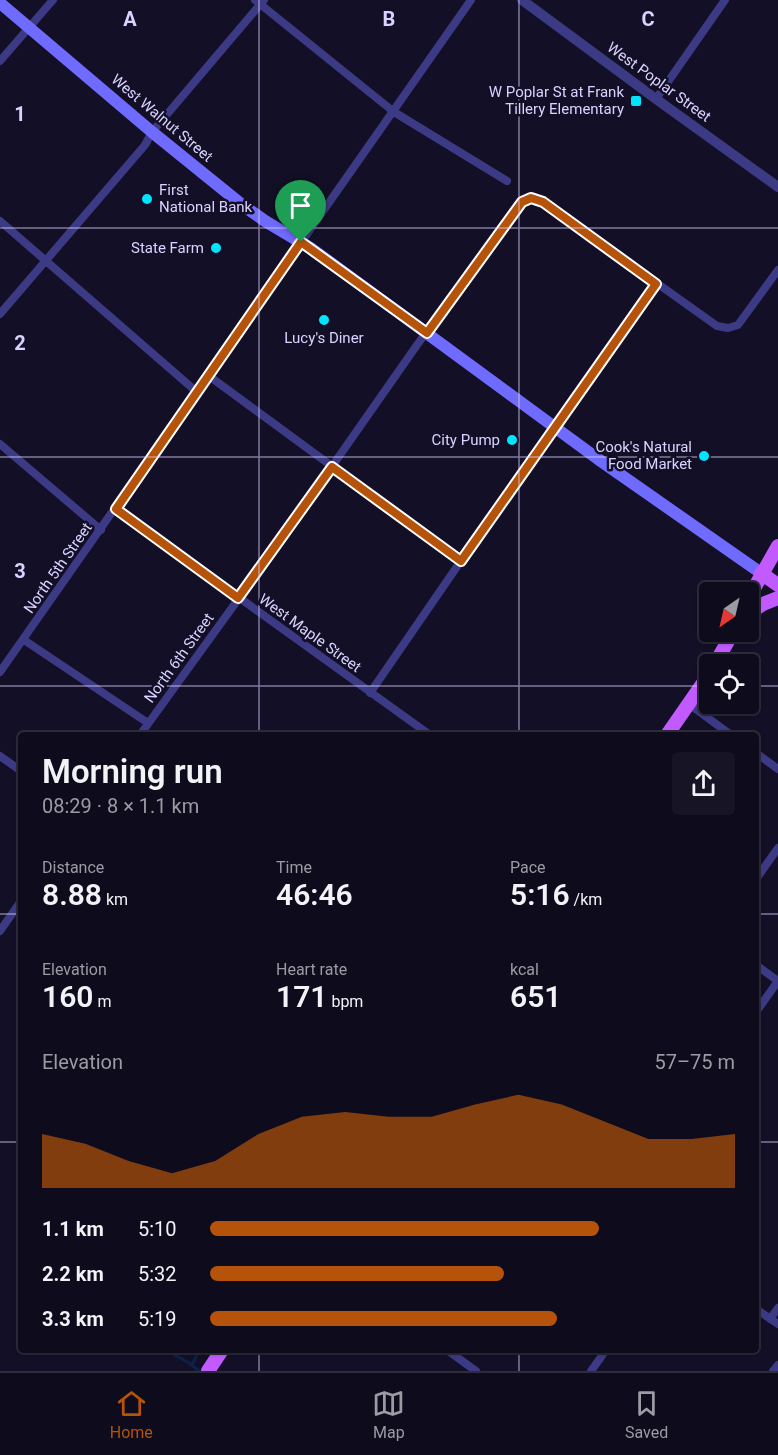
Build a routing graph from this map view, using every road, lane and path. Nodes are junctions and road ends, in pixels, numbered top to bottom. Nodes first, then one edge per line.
1 (52, 0) edge
2 (471, 0) edge
3 (522, 0) edge
4 (725, 0) edge
5 (260, 2) edge
6 (0, 3) edge
7 (30, 27) junction
8 (0, 61) edge
9 (656, 99) junction
10 (394, 112) junction
11 (152, 132) junction
12 (507, 181) dead end
13 (778, 187) edge
14 (0, 221) edge
15 (301, 242) junction
16 (45, 259) junction
17 (778, 270) edge
18 (656, 284) junction
19 (0, 314) edge
20 (427, 333) junction
21 (209, 376) junction
22 (198, 393) junction
23 (554, 427) junction
24 (0, 444) edge
25 (332, 467) junction
26 (116, 509) junction
27 (101, 530) junction
28 (778, 546) edge
29 (461, 561) junction
30 (761, 573) junction
31 (756, 582) edge
32 (778, 585) edge
33 (778, 597) edge
34 (238, 598) junction
35 (759, 607) edge
36 (24, 640) junction
37 (2, 666) edge
38 (699, 689) edge
39 (370, 693) junction
40 (689, 704) junction
41 (148, 723) junction
42 (142, 732) edge
43 (426, 732) edge
44 (669, 732) edge
45 (727, 732) edge
46 (759, 755) edge
47 (0, 756) edge
48 (18, 769) edge
49 (778, 769) edge
50 (778, 848) edge
51 (759, 875) edge
52 (18, 906) edge
53 (0, 931) edge
54 (759, 967) edge
55 (778, 981) edge
56 (759, 1008) edge
57 (778, 1308) edge
58 (759, 1310) edge
59 (774, 1322) edge
60 (220, 1353) edge
61 (451, 1353) edge
62 (604, 1353) edge
63 (778, 1365) edge
64 (208, 1371) edge
65 (476, 1371) edge
66 (591, 1371) edge
67 (774, 1371) edge

1 - 7 street
2 - 10 street, North 5th Street
3 - 9 street, West Poplar Street
4 - 9 street
5 - 10 street
5 - 11 street
6 - 7 main road, West Walnut Street
7 - 8 street
7 - 11 main road, West Walnut Street
9 - 13 street, West Poplar Street
10 - 12 street
10 - 15 street, North 5th Street
11 - 15 main road, West Walnut Street
11 - 16 street
14 - 16 street
15 - 20 main road, West Walnut Street
15 - 21 street, North 5th Street
16 - 19 street
16 - 22 street
17 - 18 street
18 - 20 street, North 6th Street
18 - 23 street
20 - 23 main road, West Walnut Street
20 - 25 street, North 6th Street
21 - 22 street, North 5th Street
21 - 25 street
22 - 26 street, North 5th Street
23 - 29 street
23 - 30 main road, West Walnut Street
24 - 27 street
25 - 29 street
25 - 34 street, North 6th Street
26 - 27 street, North 5th Street
26 - 34 street, West Maple Street
27 - 36 street, North 5th Street
28 - 30 main road
29 - 39 street
30 - 31 main road
30 - 32 main road, West Walnut Street
33 - 35 main road
34 - 39 street, West Maple Street
34 - 41 street, North 6th Street
36 - 37 street, North 5th Street
36 - 41 street
38 - 40 main road
39 - 43 street, West Maple Street
40 - 44 main road
40 - 45 street
41 - 42 street, North 6th Street
46 - 49 street
47 - 48 street
50 - 51 street
52 - 53 street
54 - 55 street
55 - 56 street
57 - 59 street
58 - 59 street
60 - 64 main road
61 - 65 street
62 - 66 street
63 - 67 street

